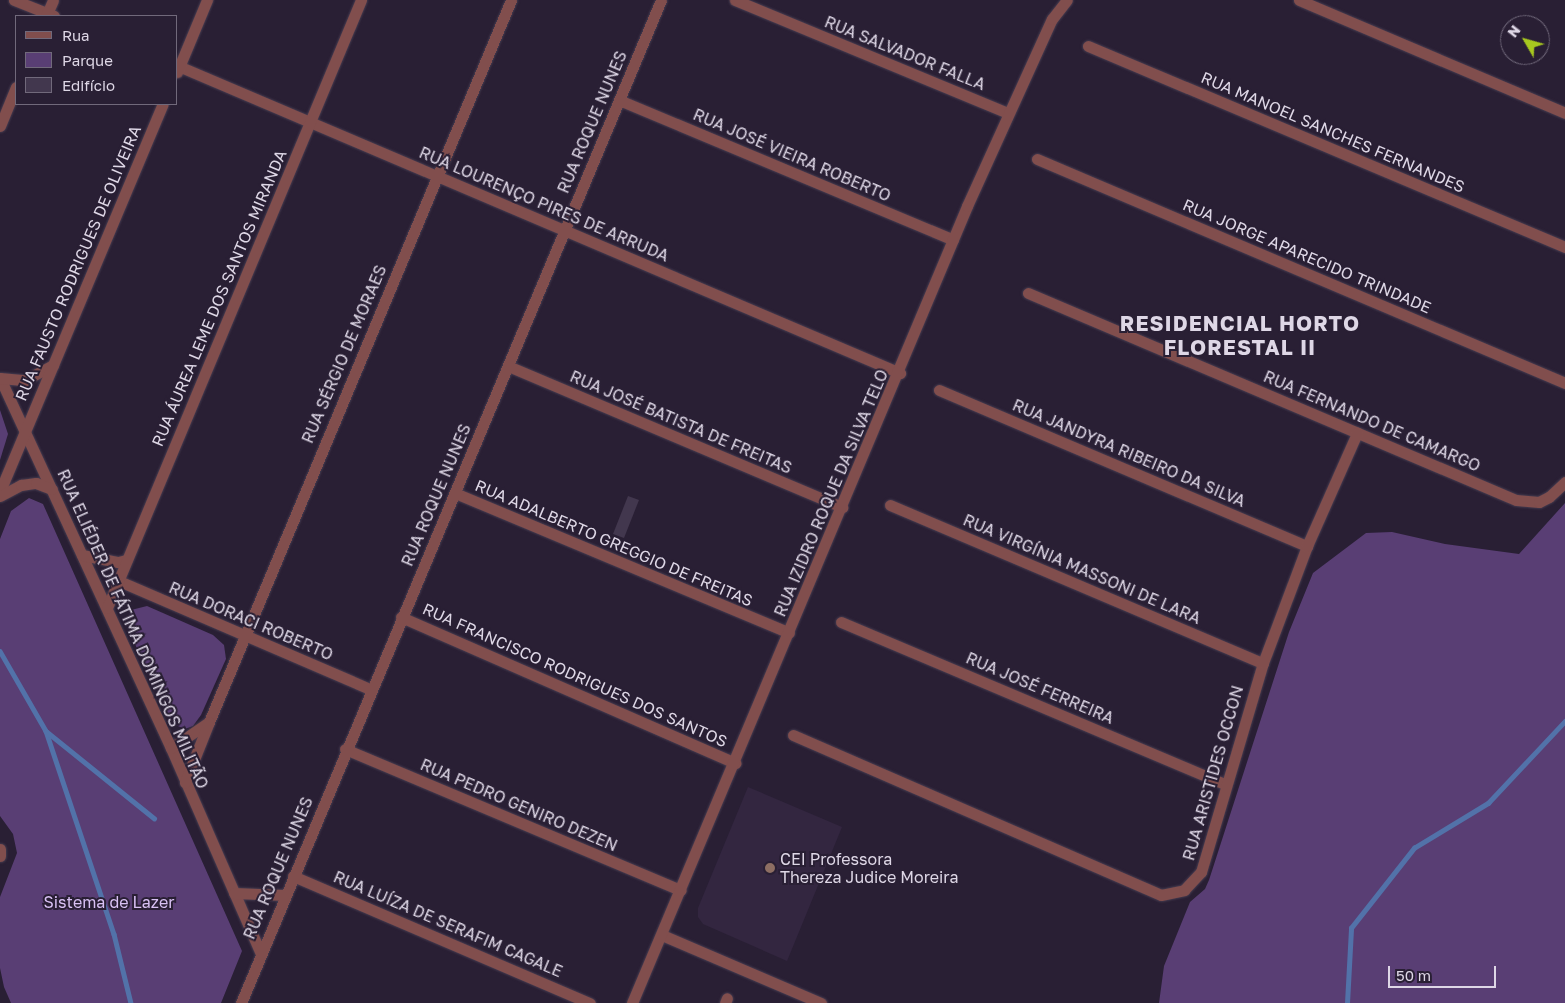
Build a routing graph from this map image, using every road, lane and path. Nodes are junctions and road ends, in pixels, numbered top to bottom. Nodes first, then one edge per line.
1 (14, 0) edge
2 (53, 0) edge
3 (207, 0) edge
4 (361, 0) edge
5 (511, 0) edge
6 (661, 0) edge
7 (735, 0) edge
8 (1067, 0) edge
9 (1299, 0) edge
10 (49, 15) edge
11 (1088, 46) dead end
12 (178, 66) edge
13 (178, 68) edge
14 (15, 89) edge
15 (619, 100) junction
16 (163, 105) edge
17 (1565, 112) edge
18 (1008, 113) junction
19 (310, 120) junction
20 (0, 126) edge
21 (1037, 160) dead end
22 (436, 178) junction
23 (565, 229) junction
24 (953, 240) junction
25 (1565, 248) edge
26 (1028, 293) dead end
27 (53, 364) junction
28 (508, 366) junction
29 (900, 373) junction
30 (0, 378) edge
31 (1565, 382) edge
32 (939, 390) dead end
33 (25, 432) junction
34 (1357, 432) junction
35 (1565, 482) edge
36 (52, 489) junction
37 (0, 491) edge
38 (454, 493) junction
39 (0, 496) edge
40 (890, 505) dead end
41 (842, 507) junction
42 (1307, 546) junction
43 (82, 554) junction
44 (127, 560) junction
45 (119, 581) junction
46 (107, 608) junction
47 (401, 617) junction
48 (841, 622) dead end
49 (789, 633) junction
50 (243, 636) junction
51 (1263, 663) junction
52 (370, 689) junction
53 (209, 722) junction
54 (793, 735) dead end
55 (170, 748) junction
56 (345, 749) junction
57 (735, 763) junction
58 (185, 782) junction
59 (1225, 784) junction
60 (0, 849) edge
61 (0, 856) edge
62 (293, 876) junction
63 (681, 890) junction
64 (234, 893) junction
65 (284, 895) junction
66 (662, 935) junction
67 (260, 952) junction
68 (241, 1003) edge
69 (590, 1003) edge
70 (632, 1003) edge
71 (822, 1003) edge

1 - 10 street
2 - 10 street
3 - 12 street
4 - 19 street, RUA ÁUREA LEME DOS SANTOS MIRANDA
5 - 22 street, RUA SÉRGIO DE MORAES
6 - 15 street, RUA ROQUE NUNES
7 - 18 street, RUA SALVADOR FALLA
8 - 18 street, RUA IZIDRO ROQUE DA SILVA TELO
9 - 17 street
11 - 25 street, RUA MANOEL SANCHES FERNANDES
13 - 19 street, RUA LOURENÇO PIRES DE ARRUDA
14 - 20 street
15 - 23 street, RUA ROQUE NUNES
15 - 24 street, RUA JOSÉ VIEIRA ROBERTO
16 - 27 street, RUA FAUSTO RODRIGUES DE OLIVEIRA
18 - 24 street, RUA IZIDRO ROQUE DA SILVA TELO
19 - 22 street, RUA LOURENÇO PIRES DE ARRUDA
19 - 44 street, RUA ÁUREA LEME DOS SANTOS MIRANDA
21 - 31 street, RUA JORGE APARECIDO TRINDADE
22 - 23 street, RUA LOURENÇO PIRES DE ARRUDA
22 - 50 street, RUA SÉRGIO DE MORAES
23 - 28 street, RUA ROQUE NUNES
23 - 29 street, RUA LOURENÇO PIRES DE ARRUDA
24 - 29 street, RUA IZIDRO ROQUE DA SILVA TELO
26 - 34 street, RUA FERNANDO DE CAMARGO
27 - 30 street
27 - 33 street, RUA FAUSTO RODRIGUES DE OLIVEIRA
28 - 38 street, RUA ROQUE NUNES
28 - 41 street, RUA JOSÉ BATISTA DE FREITAS
29 - 41 street, RUA IZIDRO ROQUE DA SILVA TELO
30 - 33 street, RUA ELIÉDER DE FÁTIMA DOMINGOS MILITÃO
32 - 42 street, RUA JANDYRA RIBEIRO DA SILVA
33 - 36 street, RUA ELIÉDER DE FÁTIMA DOMINGOS MILITÃO
33 - 37 street, RUA FAUSTO RODRIGUES DE OLIVEIRA
34 - 35 street, RUA FERNANDO DE CAMARGO
34 - 42 street, RUA ARISTIDES OCCON
36 - 39 street
36 - 43 street, RUA ELIÉDER DE FÁTIMA DOMINGOS MILITÃO
38 - 47 street, RUA ROQUE NUNES
38 - 49 street, RUA ADALBERTO GREGGIO DE FREITAS
40 - 51 street, RUA VIRGÍNIA MASSONI DE LARA
41 - 49 street, RUA IZIDRO ROQUE DA SILVA TELO
42 - 51 street, RUA ARISTIDES OCCON
43 - 44 street
43 - 46 street, RUA ELIÉDER DE FÁTIMA DOMINGOS MILITÃO
44 - 45 street, RUA ÁUREA LEME DOS SANTOS MIRANDA
45 - 46 street, RUA ÁUREA LEME DOS SANTOS MIRANDA
45 - 50 street, RUA DORACI ROBERTO
46 - 55 street, RUA ELIÉDER DE FÁTIMA DOMINGOS MILITÃO
47 - 52 street, RUA ROQUE NUNES
47 - 57 street, RUA FRANCISCO RODRIGUES DOS SANTOS
48 - 59 street, RUA JOSÉ FERREIRA
49 - 57 street, RUA IZIDRO ROQUE DA SILVA TELO
50 - 52 street, RUA DORACI ROBERTO
50 - 53 street, RUA SÉRGIO DE MORAES
51 - 59 street, RUA ARISTIDES OCCON
52 - 56 street, RUA ROQUE NUNES
53 - 55 street
53 - 58 street, RUA SÉRGIO DE MORAES
54 - 59 street, RUA ARISTIDES OCCON
55 - 58 street, RUA ELIÉDER DE FÁTIMA DOMINGOS MILITÃO
56 - 62 street, RUA ROQUE NUNES
56 - 63 street, RUA PEDRO GENIRO DEZEN
57 - 63 street, RUA IZIDRO ROQUE DA SILVA TELO
58 - 64 street, RUA ELIÉDER DE FÁTIMA DOMINGOS MILITÃO
60 - 61 street
62 - 65 street, RUA ROQUE NUNES
62 - 69 street, RUA LUÍZA DE SERAFIM CAGALE
63 - 66 street, RUA IZIDRO ROQUE DA SILVA TELO
64 - 65 street
64 - 67 street, RUA ELIÉDER DE FÁTIMA DOMINGOS MILITÃO
65 - 67 street, RUA ROQUE NUNES
66 - 70 street, RUA IZIDRO ROQUE DA SILVA TELO
66 - 71 street
67 - 68 street, RUA ROQUE NUNES

